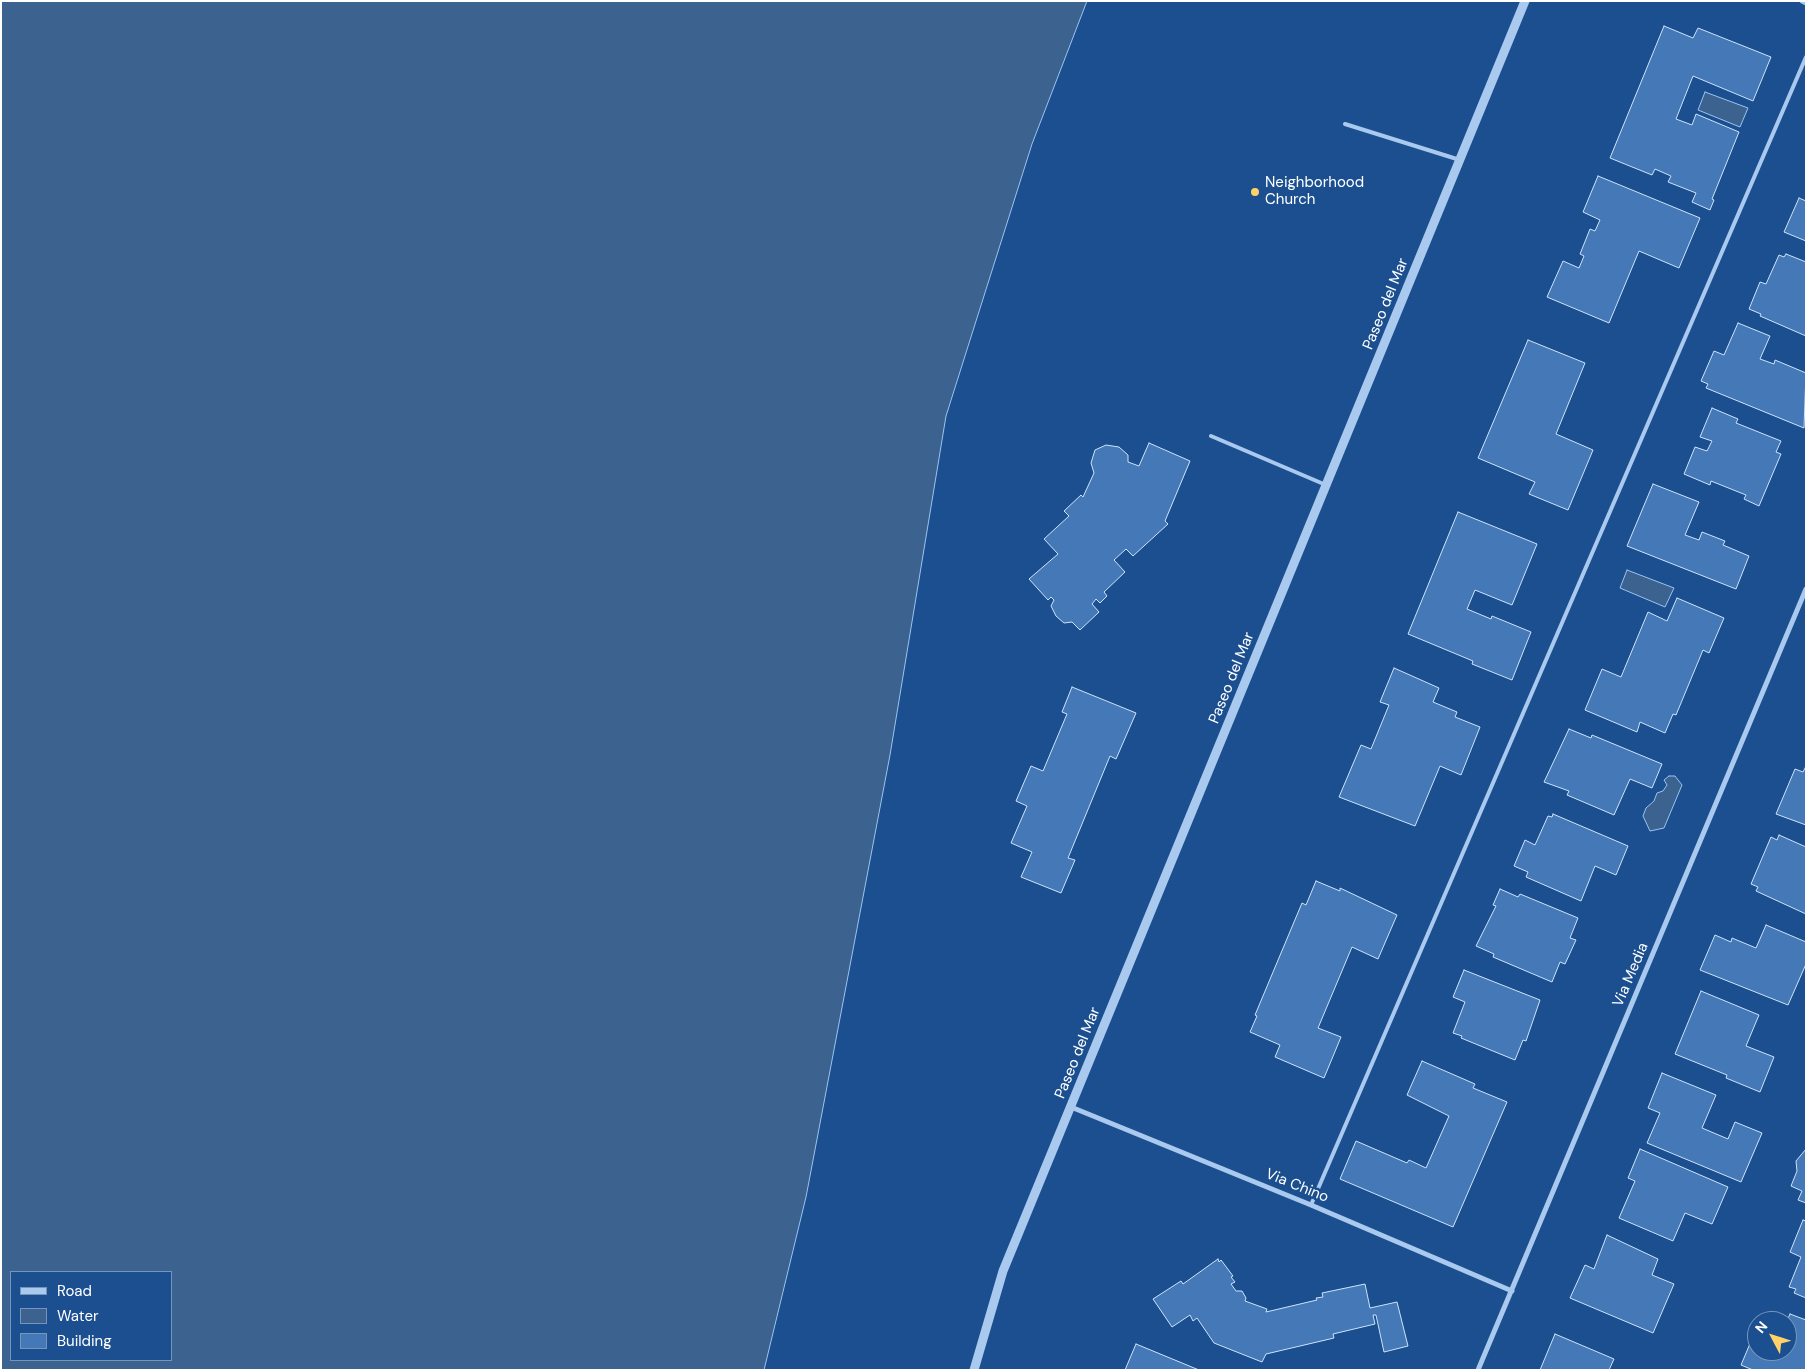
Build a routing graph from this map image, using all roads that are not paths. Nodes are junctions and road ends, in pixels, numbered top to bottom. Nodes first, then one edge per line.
1 (1525, 1) edge
2 (1802, 1) edge
3 (1806, 3) edge
4 (1806, 57) edge
5 (1345, 124) dead end
6 (1460, 160) junction
7 (1211, 436) dead end
8 (1326, 485) junction
9 (1806, 590) edge
10 (1071, 1107) junction
11 (1310, 1205) junction
12 (1512, 1291) junction
13 (974, 1370) edge
14 (1478, 1370) edge

1 - 6 street, Paseo del Mar
2 - 3 street
4 - 11 lane
5 - 6 lane
6 - 8 street, Paseo del Mar
7 - 8 lane
8 - 10 street, Paseo del Mar
9 - 12 street, Via Media
10 - 11 street, Via Chino
10 - 13 street, Paseo del Mar
11 - 12 street, Via Chino
12 - 14 street, Via Media

